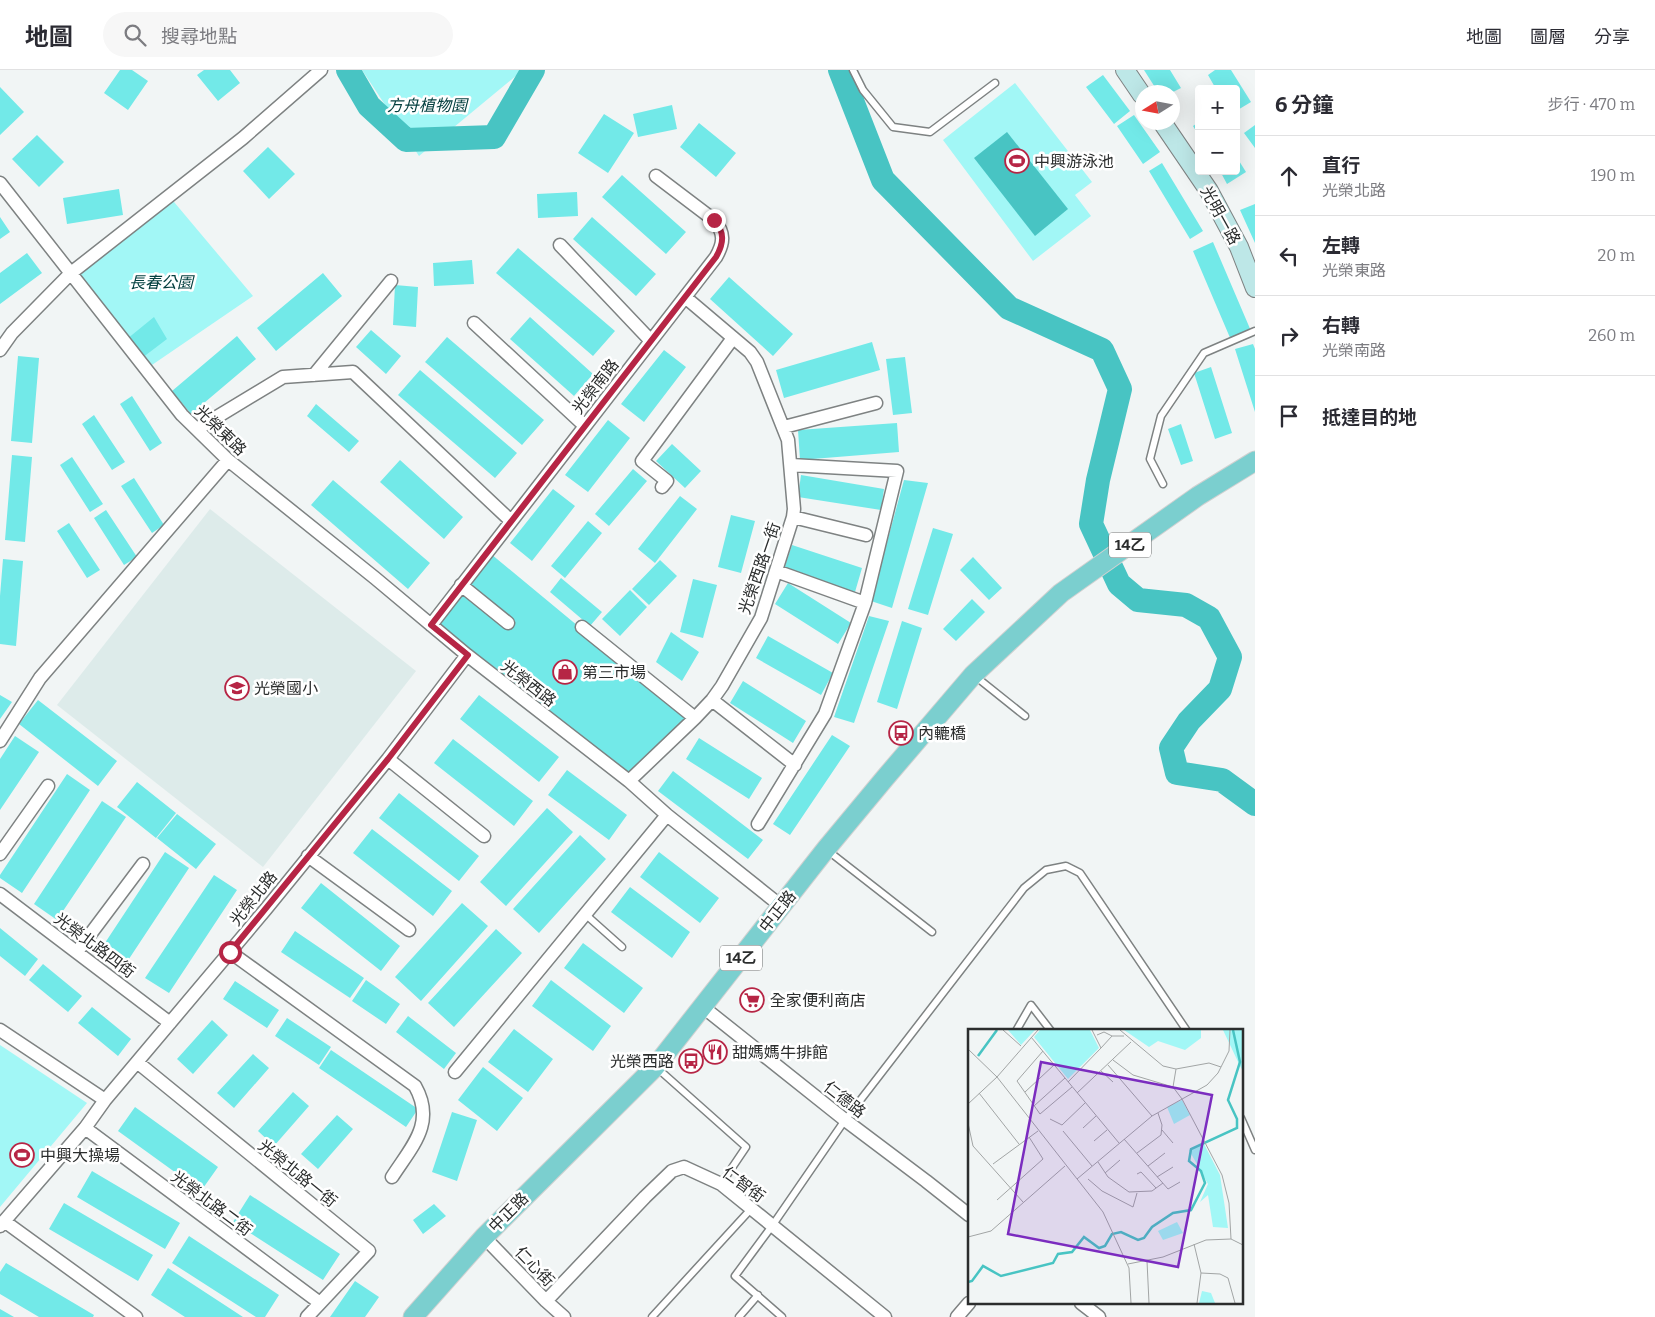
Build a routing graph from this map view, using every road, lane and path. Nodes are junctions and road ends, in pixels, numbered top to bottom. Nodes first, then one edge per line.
1 (321, 70) edge
2 (853, 70) edge
3 (1125, 70) edge
4 (995, 84) dead end
5 (1135, 85) edge
6 (1168, 130) edge
7 (656, 176) dead end
8 (0, 183) edge
9 (560, 245) dead end
10 (71, 273) junction
11 (391, 281) dead end
12 (1255, 288) edge
13 (685, 297) junction
14 (474, 323) dead end
15 (1255, 330) edge
16 (733, 338) junction
17 (651, 340) junction
18 (0, 350) edge
19 (314, 375) junction
20 (876, 403) dead end
21 (585, 426) junction
22 (784, 427) junction
23 (197, 429) junction
24 (228, 460) junction
25 (1255, 461) edge
26 (791, 465) junction
27 (1163, 484) dead end
28 (662, 487) dead end
29 (793, 518) junction
30 (511, 521) junction
31 (866, 535) dead end
32 (776, 571) junction
33 (461, 585) junction
34 (865, 603) junction
35 (508, 623) dead end
36 (431, 625) junction
37 (582, 627) dead end
38 (468, 655) junction
39 (974, 675) junction
40 (712, 700) junction
41 (1025, 716) dead end
42 (696, 718) junction
43 (0, 741) edge
44 (388, 759) junction
45 (795, 765) junction
46 (629, 781) junction
47 (48, 786) dead end
48 (667, 815) junction
49 (758, 824) dead end
50 (484, 836) dead end
51 (826, 849) junction
52 (0, 854) edge
53 (308, 856) junction
54 (143, 864) dead end
55 (0, 894) edge
56 (781, 906) junction
57 (585, 914) junction
58 (409, 930) dead end
59 (932, 932) dead end
60 (622, 947) dead end
61 (77, 952) junction
62 (230, 952) junction
63 (703, 1007) junction
64 (170, 1023) junction
65 (1017, 1029) edge
66 (1049, 1029) edge
67 (1186, 1029) edge
68 (0, 1030) edge
69 (137, 1062) junction
70 (655, 1066) junction
71 (455, 1072) dead end
72 (105, 1100) junction
73 (845, 1120) junction
74 (1242, 1120) edge
75 (85, 1128) junction
76 (1255, 1150) edge
77 (392, 1176) dead end
78 (721, 1184) junction
79 (751, 1209) junction
80 (968, 1214) edge
81 (2, 1223) edge
82 (772, 1226) junction
83 (484, 1237) junction
84 (758, 1295) junction
85 (546, 1301) junction
86 (320, 1303) junction
87 (968, 1304) edge
88 (1082, 1304) edge
89 (136, 1317) edge
90 (307, 1317) edge
91 (413, 1317) edge
92 (564, 1317) edge
93 (652, 1317) edge
94 (740, 1317) edge
95 (782, 1317) edge
96 (885, 1317) edge
97 (957, 1317) edge
98 (1099, 1317) edge

1 - 10 street
2 - 4 lane
3 - 5 street
6 - 12 street, 光明一路
7 - 13 street, 光榮南路
8 - 10 street, 光榮東路
9 - 17 street
10 - 18 street
10 - 23 street, 光榮東路
11 - 19 street
13 - 16 street, 光榮西路一街
13 - 17 street, 光榮南路
14 - 21 street
15 - 27 lane
16 - 22 street, 光榮西路一街
16 - 28 street
17 - 21 street, 光榮南路
19 - 23 street
19 - 30 street
20 - 22 street
21 - 30 street, 光榮南路
22 - 26 street, 光榮西路一街
23 - 24 street, 光榮東路
24 - 36 street, 光榮東路
24 - 43 street
25 - 39 main road, 中正路 / 14乙
26 - 29 street, 光榮西路一街
26 - 34 street
29 - 31 street
29 - 32 street, 光榮西路一街
30 - 33 street, 光榮南路
32 - 34 street
32 - 40 street, 光榮西路一街
33 - 35 street
33 - 36 street, 光榮南路
34 - 45 street
36 - 38 street, 光榮東路
37 - 42 street
38 - 44 street, 光榮北路
38 - 46 street, 光榮西路
39 - 41 lane
39 - 51 main road, 中正路 / 14乙
40 - 42 street, 光榮西路一街
40 - 45 street
42 - 46 street, 光榮西路一街
44 - 50 street
44 - 53 street, 光榮北路
45 - 49 street
46 - 48 street, 光榮西路
47 - 52 street
48 - 56 street, 光榮西路
48 - 57 street
51 - 56 main road, 中正路 / 14乙
51 - 59 lane
53 - 58 street
53 - 62 street, 光榮北路
54 - 61 street
55 - 61 street, 光榮北路四街
56 - 63 main road, 中正路 / 14乙
57 - 60 lane
57 - 71 street
61 - 64 street, 光榮北路四街
62 - 64 street, 光榮北路
62 - 77 street
63 - 70 main road, 中正路 / 14乙
63 - 73 street, 仁德路
64 - 69 street, 光榮北路
65 - 66 lane
67 - 73 lane
68 - 72 street
69 - 72 street, 光榮北路
69 - 86 street, 光榮北路一街
70 - 78 lane
70 - 83 main road, 中正路 / 14乙
72 - 75 street, 光榮北路
73 - 80 street, 仁德路
73 - 82 lane
74 - 76 lane
75 - 81 street, 光榮北路
75 - 86 street, 光榮北路二街
78 - 79 street, 仁智街
78 - 85 street, 仁智街
79 - 82 street, 仁智街
79 - 93 lane
81 - 89 street
82 - 84 lane
82 - 96 street, 仁智街
83 - 85 street, 仁心街
83 - 91 main road, 中正路 / 14乙
84 - 94 lane
84 - 95 lane
85 - 92 street, 仁心街
86 - 90 street, 光榮北路一街
87 - 97 street
88 - 98 street

